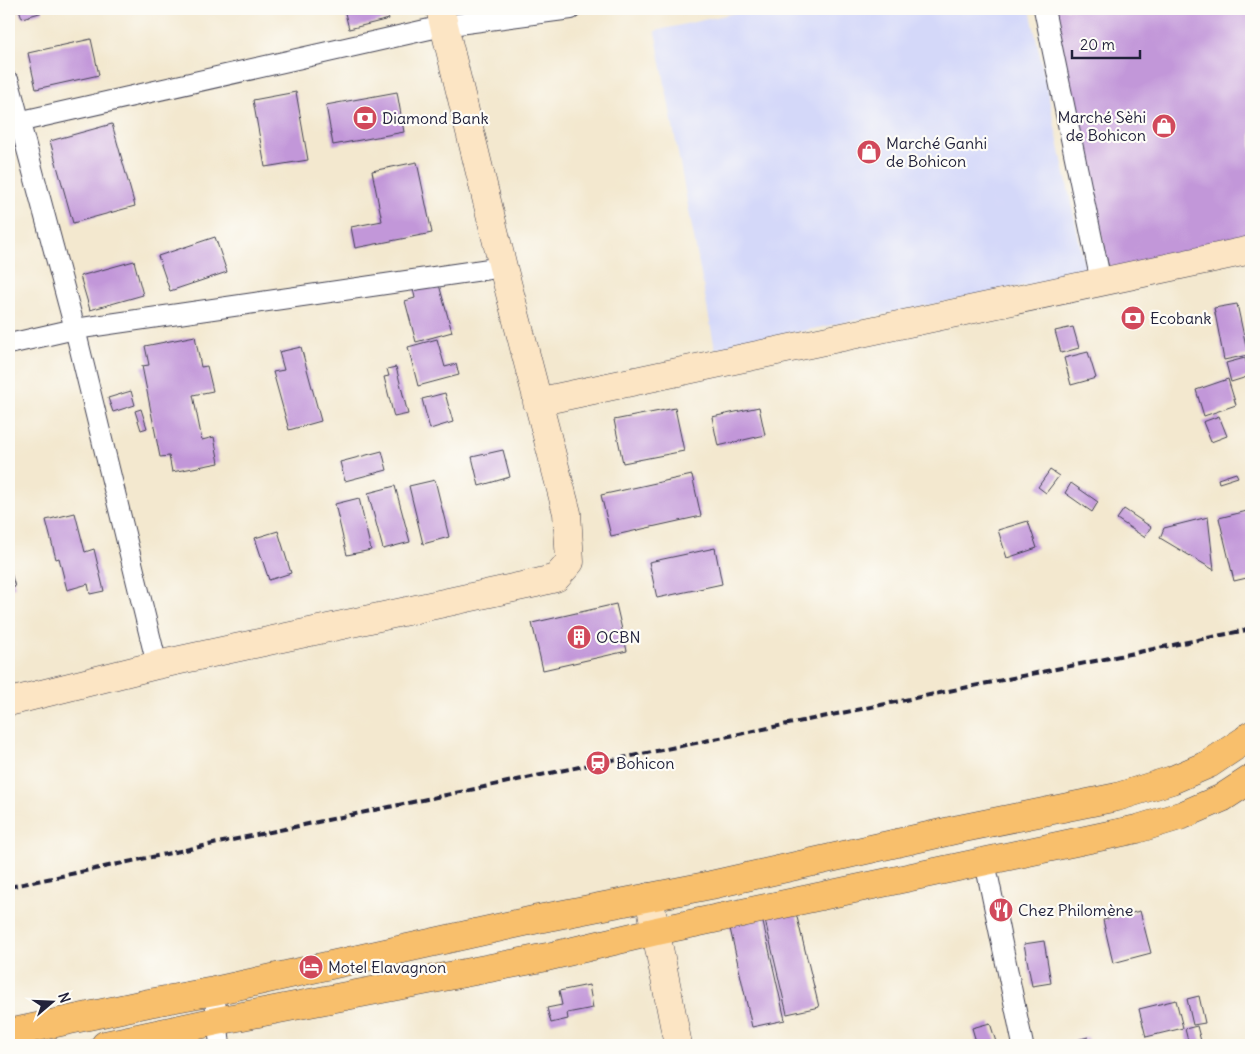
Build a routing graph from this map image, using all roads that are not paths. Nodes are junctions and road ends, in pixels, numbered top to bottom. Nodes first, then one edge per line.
1 (571, 9) edge
2 (1044, 9) edge
3 (442, 18) edge
4 (9, 82) edge
5 (14, 122) edge
6 (1251, 250) edge
7 (503, 267) junction
8 (1102, 282) junction
9 (75, 329) junction
10 (9, 344) edge
11 (537, 402) junction
12 (157, 665) junction
13 (9, 702) edge
14 (1251, 734) edge
15 (1251, 779) edge
16 (985, 862) junction
17 (649, 897) junction
18 (657, 931) junction
19 (214, 991) junction
20 (9, 1033) edge
21 (218, 1033) edge
22 (105, 1045) edge
23 (678, 1045) edge
24 (1023, 1045) edge

1 - 3 street
2 - 8 street
3 - 5 street
3 - 7 street
4 - 5 street
5 - 9 street
6 - 8 street
7 - 9 street
7 - 11 street
8 - 11 street
9 - 10 street
9 - 12 street
11 - 12 street
12 - 13 street
14 - 17 highway
15 - 16 highway
16 - 18 highway
16 - 24 street
17 - 18 street
17 - 19 highway
18 - 21 highway
18 - 23 street
19 - 20 highway
19 - 21 street
21 - 22 highway

